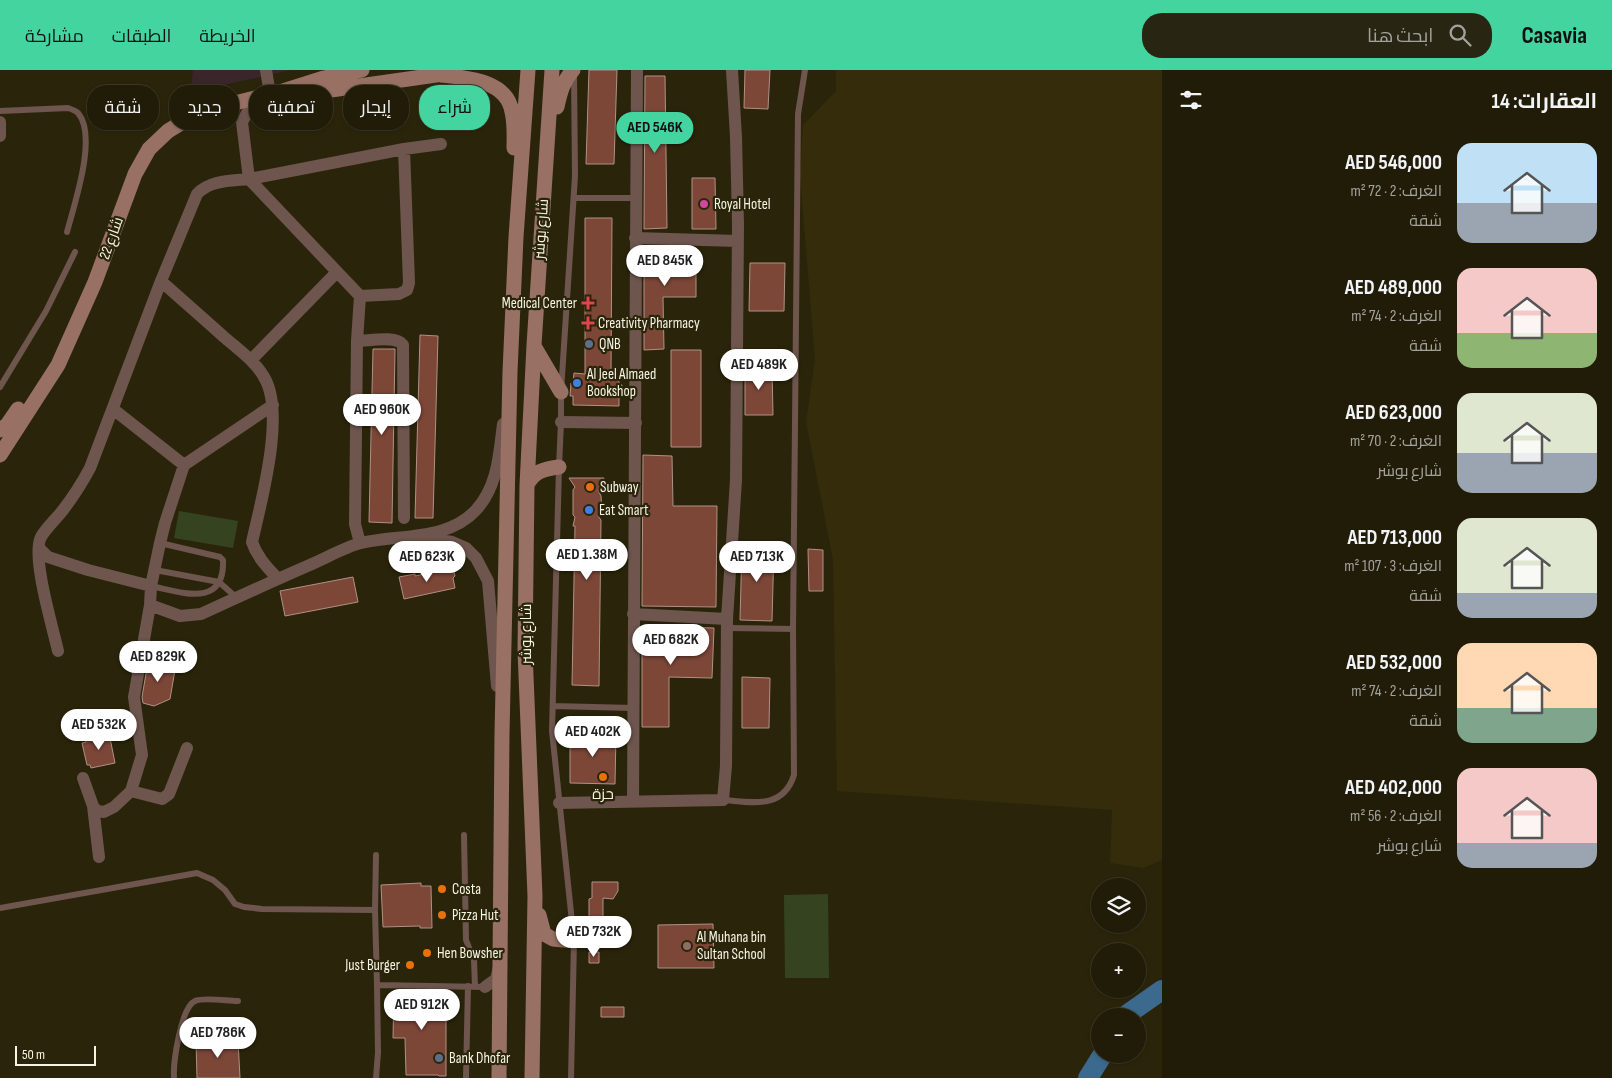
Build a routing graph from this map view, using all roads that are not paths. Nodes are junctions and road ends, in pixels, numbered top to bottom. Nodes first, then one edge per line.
1 (266, 70) edge
2 (362, 70) edge
3 (466, 70) edge
4 (528, 70) edge
5 (552, 70) edge
6 (574, 70) edge
7 (637, 70) edge
8 (732, 70) edge
9 (805, 70) edge
10 (441, 74) junction
11 (273, 85) edge
12 (302, 85) edge
13 (333, 91) edge
14 (249, 100) edge
15 (0, 111) edge
16 (249, 112) edge
17 (0, 122) edge
18 (0, 136) edge
19 (441, 144) dead end
20 (546, 146) junction
21 (404, 149) junction
22 (249, 179) junction
23 (574, 198) junction
24 (636, 198) junction
25 (67, 232) dead end
26 (516, 237) junction
27 (635, 238) junction
28 (738, 241) junction
29 (75, 252) dead end
30 (336, 273) junction
31 (161, 281) junction
32 (95, 282) junction
33 (360, 296) junction
34 (357, 341) junction
35 (534, 345) junction
36 (251, 360) junction
37 (510, 372) junction
38 (0, 388) edge
39 (561, 392) junction
40 (273, 405) junction
41 (113, 409) junction
42 (561, 422) junction
43 (636, 423) junction
44 (0, 430) edge
45 (0, 455) edge
46 (184, 466) junction
47 (559, 467) junction
48 (528, 485) junction
49 (404, 518) dead end
50 (411, 536) junction
51 (160, 543) junction
52 (360, 543) junction
53 (39, 548) junction
54 (155, 570) junction
55 (278, 579) junction
56 (220, 582) junction
57 (151, 586) junction
58 (237, 598) junction
59 (150, 604) junction
60 (633, 614) junction
61 (728, 624) junction
62 (793, 629) junction
63 (58, 651) dead end
64 (553, 706) junction
65 (633, 708) junction
66 (502, 734) junction
67 (187, 748) dead end
68 (83, 778) dead end
69 (131, 791) junction
70 (723, 800) junction
71 (633, 802) junction
72 (559, 803) junction
73 (93, 806) junction
74 (464, 835) dead end
75 (376, 855) dead end
76 (99, 857) dead end
77 (534, 896) junction
78 (0, 908) edge
79 (375, 910) junction
80 (574, 941) junction
81 (500, 965) junction
82 (377, 985) junction
83 (476, 987) junction
84 (238, 1001) dead end
85 (500, 1003) junction
86 (174, 1078) edge
87 (376, 1078) edge
88 (466, 1078) edge
89 (499, 1078) edge
90 (532, 1078) edge
91 (571, 1078) edge

1 - 11 street
2 - 12 main road, شارع 22
3 - 10 main road, شارع 22
4 - 26 main road, شارع بوشر
5 - 20 main road, شارع بوشر
6 - 20 main road
6 - 23 lane
7 - 24 street
8 - 28 street
9 - 62 lane
10 - 13 main road, شارع 22
10 - 26 main road
14 - 32 main road, شارع 22
15 - 25 lane
16 - 22 street
17 - 18 street
19 - 21 street
20 - 35 main road, شارع بوشر
21 - 22 street
21 - 33 street
22 - 30 street
22 - 31 street
23 - 24 lane
23 - 39 lane
24 - 27 street
26 - 37 main road, شارع بوشر
27 - 28 street
27 - 43 street
28 - 61 street
29 - 38 lane
30 - 33 street
30 - 36 street
31 - 36 street
31 - 41 street
32 - 44 main road
32 - 45 main road, شارع 22
33 - 34 street
34 - 49 street
34 - 52 street
35 - 39 main road
35 - 48 main road, شارع بوشر
36 - 40 street
37 - 50 street
37 - 66 main road, شارع بوشر
39 - 42 lane
40 - 46 street
40 - 55 street
41 - 46 street
41 - 53 street
42 - 43 street
42 - 47 lane
43 - 60 street
46 - 51 street
47 - 48 main road
47 - 64 lane
48 - 77 main road, شارع بوشر
50 - 52 street
50 - 66 street
51 - 54 street
51 - 56 lane
52 - 55 street
53 - 57 street
53 - 63 street
54 - 56 lane
54 - 57 street
55 - 58 street
56 - 57 lane
56 - 58 lane
57 - 59 street
58 - 59 street
59 - 69 street
60 - 61 street
60 - 65 street
61 - 62 lane
61 - 70 street
62 - 70 lane
64 - 65 lane
64 - 72 lane
65 - 71 street
66 - 81 main road, شارع بوشر
67 - 69 street
68 - 73 street
69 - 73 street
70 - 71 street
71 - 72 street
72 - 80 lane
73 - 76 street
74 - 83 lane
75 - 79 lane
77 - 80 main road
77 - 90 main road, شارع بوشر
78 - 79 lane
79 - 82 lane
80 - 91 lane
81 - 83 street
81 - 85 main road, شارع بوشر
82 - 83 lane
82 - 87 lane
83 - 85 lane
83 - 88 lane
84 - 86 lane
85 - 89 main road, شارع بوشر

